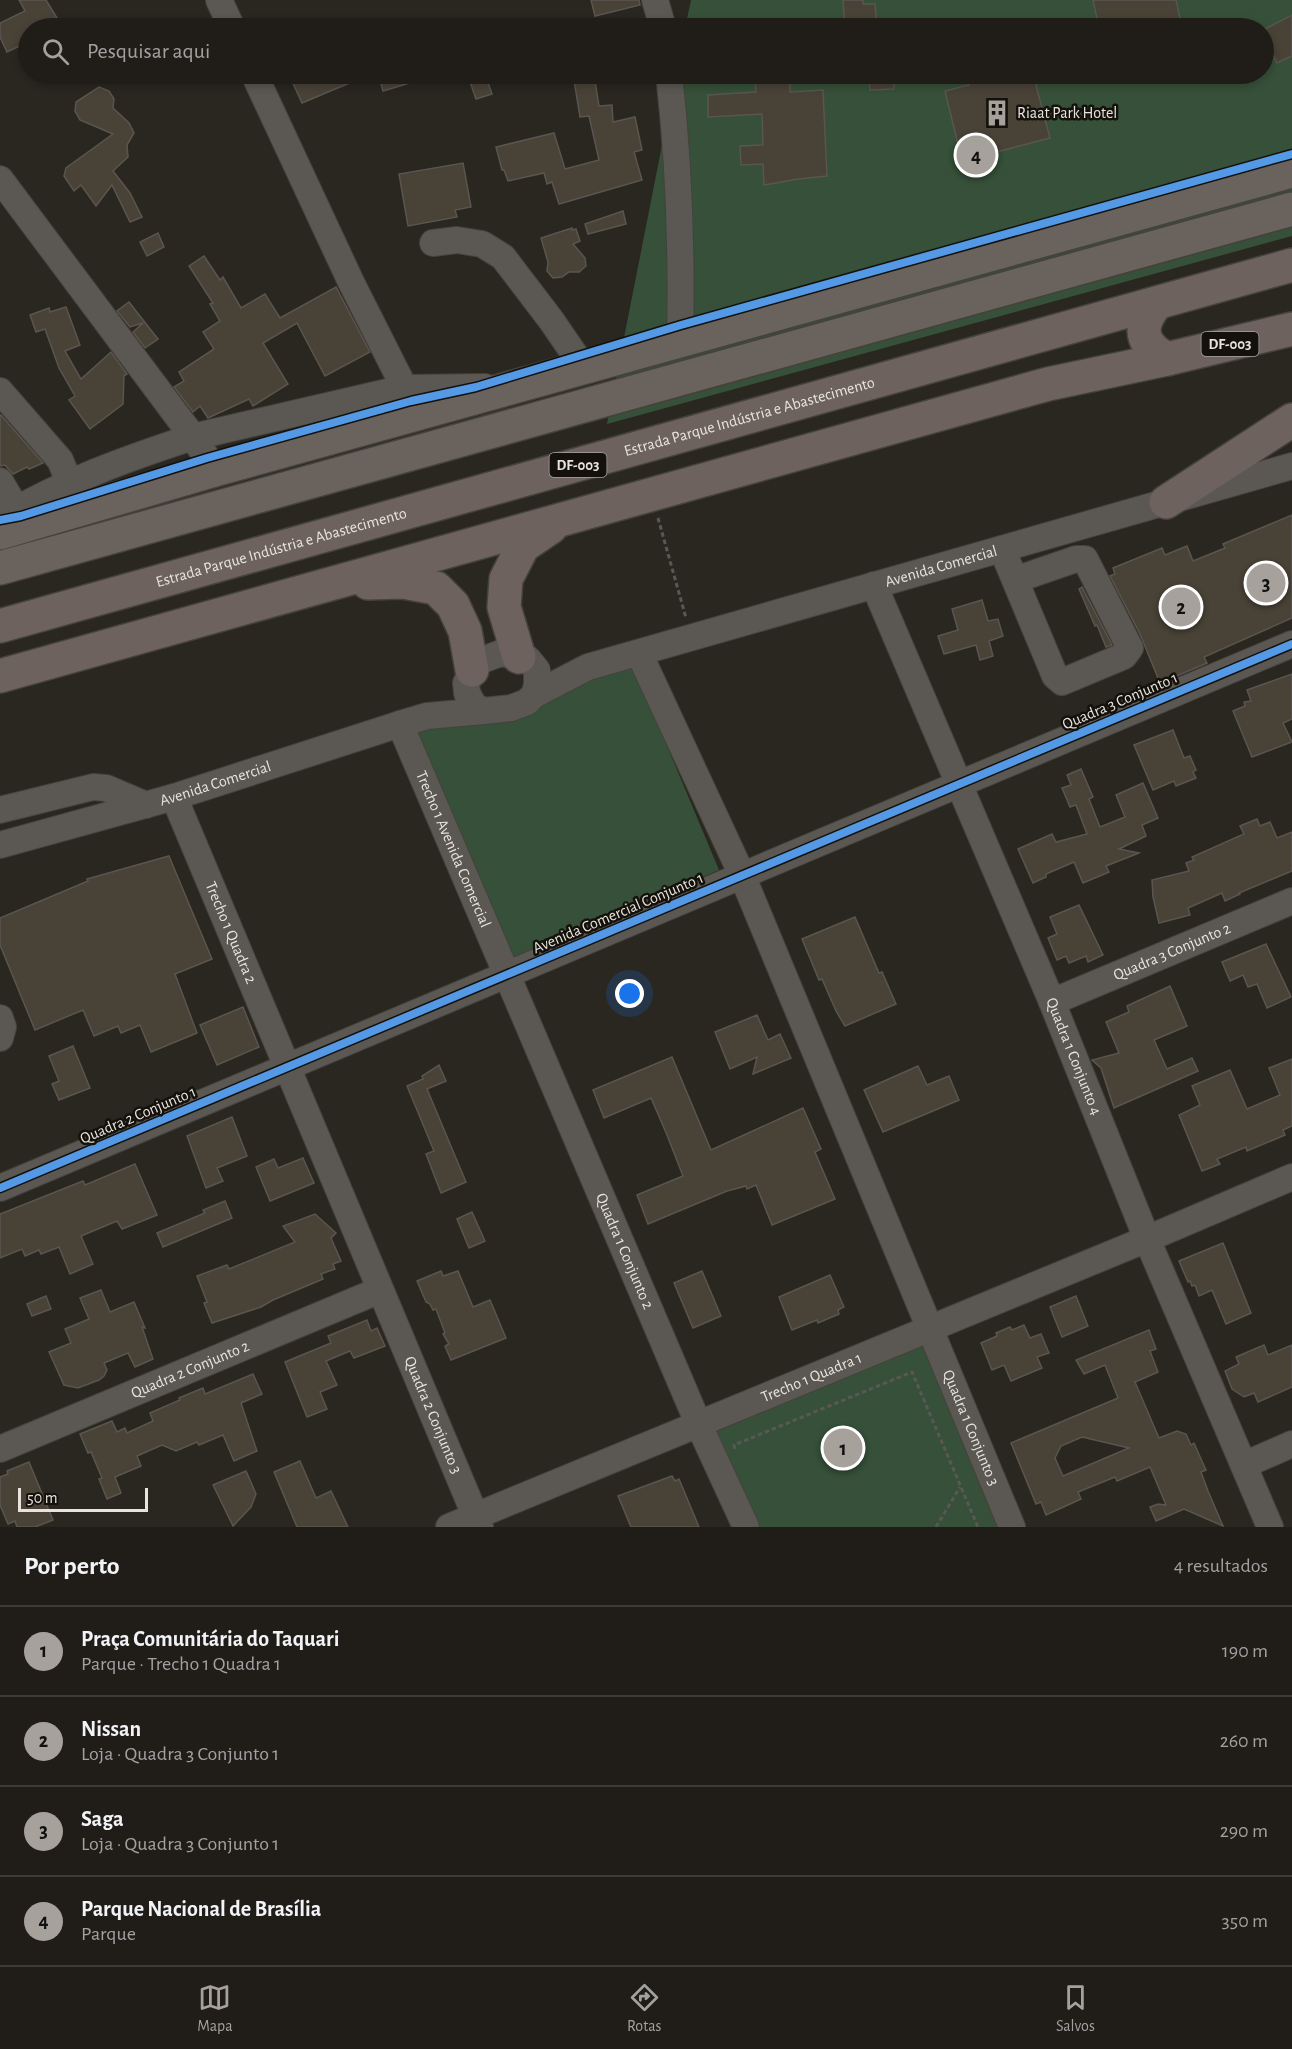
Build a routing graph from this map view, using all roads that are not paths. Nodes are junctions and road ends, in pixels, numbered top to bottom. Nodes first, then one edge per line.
1 (219, 0) edge
2 (655, 0) edge
3 (227, 18) edge
4 (660, 18) edge
5 (259, 84) edge
6 (670, 84) edge
7 (1292, 171) edge
8 (0, 179) edge
9 (1292, 209) edge
10 (433, 243) dead end
11 (1292, 265) edge
12 (1156, 303) junction
13 (1292, 329) edge
14 (680, 341) junction
15 (1167, 359) junction
16 (584, 368) junction
17 (0, 391) edge
18 (411, 401) junction
19 (1292, 420) edge
20 (193, 437) junction
21 (1292, 466) edge
22 (215, 470) junction
23 (0, 481) edge
24 (69, 498) junction
25 (1166, 502) junction
26 (565, 518) junction
27 (11, 521) edge
28 (1002, 549) junction
29 (0, 568) edge
30 (1015, 580) junction
31 (326, 584) junction
32 (874, 585) junction
33 (0, 626) edge
34 (1292, 644) edge
35 (639, 652) junction
36 (524, 658) junction
37 (588, 667) junction
38 (0, 676) edge
39 (469, 676) junction
40 (534, 695) junction
41 (484, 711) junction
42 (426, 716) junction
43 (400, 724) junction
44 (959, 784) junction
45 (174, 797) junction
46 (146, 805) junction
47 (0, 810) edge
48 (0, 845) edge
49 (742, 875) junction
50 (1292, 901) edge
51 (507, 974) junction
52 (1052, 1002) junction
53 (0, 1018) edge
54 (0, 1038) edge
55 (287, 1067) junction
56 (1292, 1178) edge
57 (0, 1188) edge
58 (1147, 1239) junction
59 (380, 1290) junction
60 (930, 1328) junction
61 (698, 1423) junction
62 (1292, 1444) edge
63 (0, 1449) edge
64 (1244, 1465) junction
65 (478, 1522) edge
66 (449, 1527) edge
67 (746, 1527) edge
68 (1012, 1527) edge
69 (1270, 1527) edge

1 - 3 street
2 - 4 street
5 - 18 street
6 - 14 street
7 - 14 main road
8 - 20 street
9 - 29 main road
10 - 16 street
11 - 12 highway, Estrada Parque Indústria e Abastecimento / DF-003
12 - 15 highway
12 - 33 highway, Estrada Parque Indústria e Abastecimento / DF-003
13 - 15 highway, DF-003
14 - 16 main road
15 - 26 highway, DF-003
16 - 18 main road
17 - 24 street
18 - 20 street
18 - 22 main road
19 - 25 highway
20 - 22 street
20 - 24 street
21 - 25 street, Avenida Comercial
22 - 24 main road
23 - 27 street
24 - 27 main road
25 - 28 street, Avenida Comercial
26 - 31 highway, DF-003
26 - 36 highway
28 - 30 street
28 - 32 street, Avenida Comercial
30 - 30 street
31 - 38 highway, DF-003
31 - 39 highway
32 - 35 street, Avenida Comercial
32 - 44 street, Quadra 1 Conjunto 4
34 - 44 street, Quadra 3 Conjunto 1
35 - 37 street, Avenida Comercial
35 - 49 street, Quadra 1 Conjunto 3
36 - 37 street, Avenida Comercial
36 - 39 street
36 - 40 street
37 - 40 street, Avenida Comercial
39 - 41 street
39 - 42 street, Avenida Comercial
40 - 41 street
41 - 42 street, Avenida Comercial
42 - 43 street, Avenida Comercial
43 - 45 street, Avenida Comercial
43 - 51 street, Trecho 1 Avenida Comercial
44 - 49 street, Avenida Comercial Conjunto 1
44 - 52 street, Quadra 1 Conjunto 4
45 - 46 street, Avenida Comercial
45 - 55 street, Trecho 1 Quadra 2
46 - 47 street
46 - 48 street, Avenida Comercial
49 - 51 street, Avenida Comercial Conjunto 1
49 - 60 street, Quadra 1 Conjunto 3
50 - 52 street, Quadra 3 Conjunto 2
51 - 55 street, Avenida Comercial Conjunto 1
51 - 61 street, Quadra 1 Conjunto 2
52 - 58 street, Quadra 1 Conjunto 4
53 - 54 street
55 - 57 street, Quadra 2 Conjunto 1
55 - 59 street, Trecho 1 Quadra 2
56 - 58 street, Trecho 1 Quadra 1
58 - 60 street, Trecho 1 Quadra 1
58 - 64 street, Quadra 1 Conjunto 4
59 - 63 street, Quadra 2 Conjunto 2
59 - 65 street, Quadra 2 Conjunto 3
60 - 61 street, Trecho 1 Quadra 1
60 - 68 street, Quadra 1 Conjunto 3
61 - 65 street, Trecho 1 Quadra 1
61 - 67 street, Quadra 1 Conjunto 2
62 - 64 street
64 - 69 street, Quadra 1 Conjunto 4
65 - 66 street

